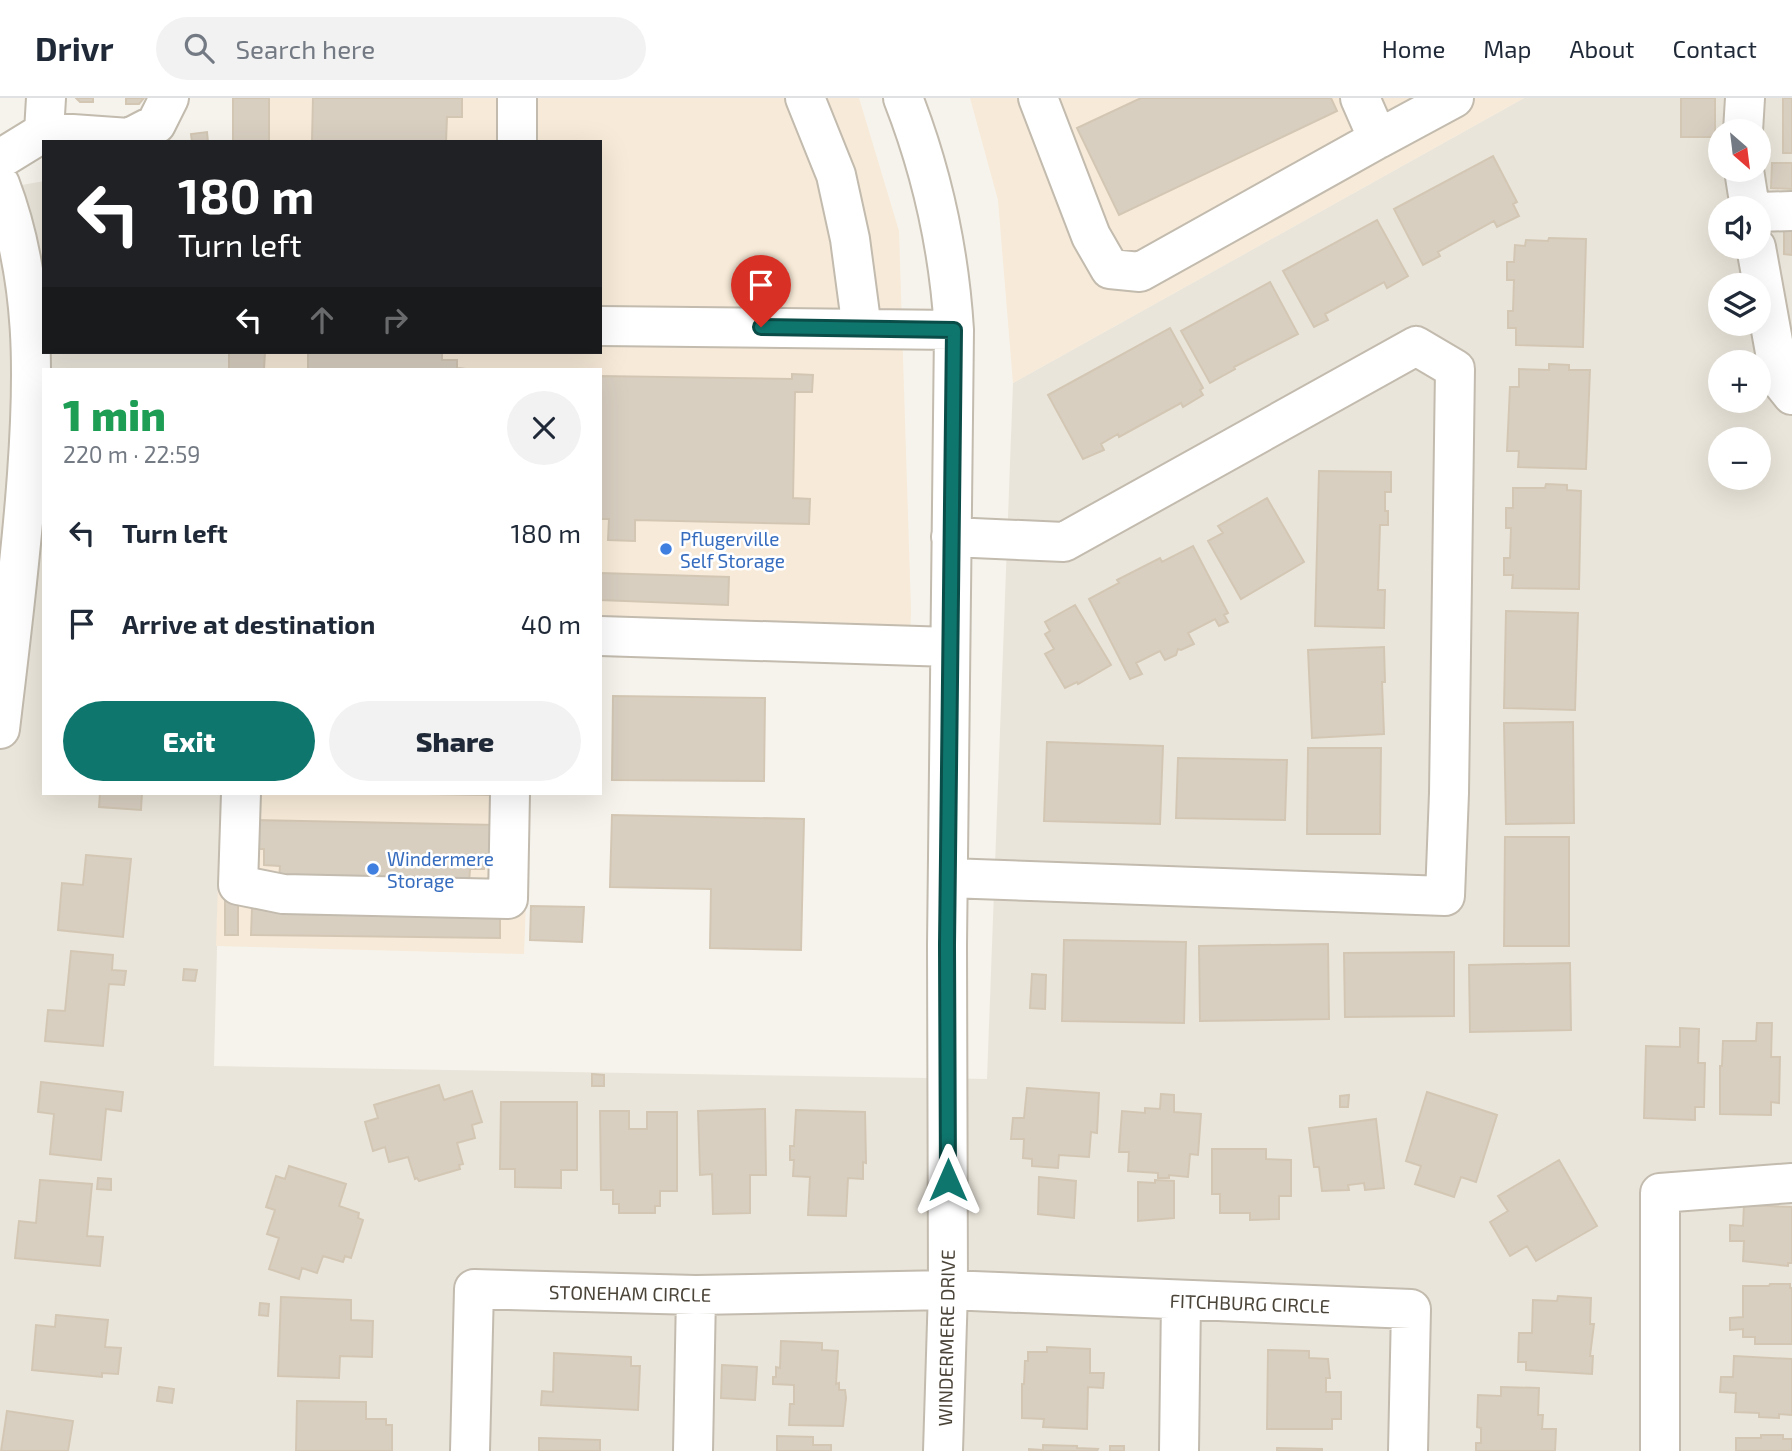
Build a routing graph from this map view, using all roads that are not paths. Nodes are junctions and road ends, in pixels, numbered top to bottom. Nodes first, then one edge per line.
1 (169, 98) edge
2 (517, 98) edge
3 (805, 98) edge
4 (902, 98) edge
5 (1038, 98) edge
6 (1360, 98) edge
7 (1454, 98) edge
8 (1745, 98) edge
9 (45, 115) edge
10 (1744, 119) edge
11 (1378, 139) junction
12 (517, 140) edge
13 (0, 159) edge
14 (0, 184) edge
15 (1792, 211) edge
16 (1771, 212) edge
17 (1758, 259) edge
18 (10, 260) edge
19 (602, 326) edge
20 (862, 328) junction
21 (954, 330) junction
22 (1792, 395) edge
23 (951, 537) junction
24 (602, 636) edge
25 (950, 647) junction
26 (0, 729) edge
27 (242, 795) edge
28 (510, 795) edge
29 (948, 878) junction
30 (1792, 1183) edge
31 (948, 1290) junction
32 (696, 1295) junction
33 (1181, 1300) junction
34 (470, 1451) edge
35 (693, 1451) edge
36 (943, 1451) edge
37 (1179, 1451) edge
38 (1408, 1451) edge
39 (1660, 1451) edge

1 - 9 street
2 - 12 street
3 - 20 street
4 - 21 street, WINDERMERE DRIVE
5 - 11 street
6 - 11 street
7 - 11 street
8 - 10 street
9 - 13 street
14 - 18 street
15 - 16 street
17 - 22 street
18 - 26 street
19 - 20 street
20 - 21 street
21 - 23 street, WINDERMERE DRIVE
23 - 25 street, WINDERMERE DRIVE
23 - 29 street
24 - 25 street
25 - 29 street, WINDERMERE DRIVE
27 - 28 street
29 - 31 street, WINDERMERE DRIVE
30 - 39 street
31 - 32 street, STONEHAM CIRCLE
31 - 33 street, FITCHBURG CIRCLE
31 - 36 street, WINDERMERE DRIVE
32 - 34 street, STONEHAM CIRCLE
32 - 35 street
33 - 37 street
33 - 38 street, FITCHBURG CIRCLE

